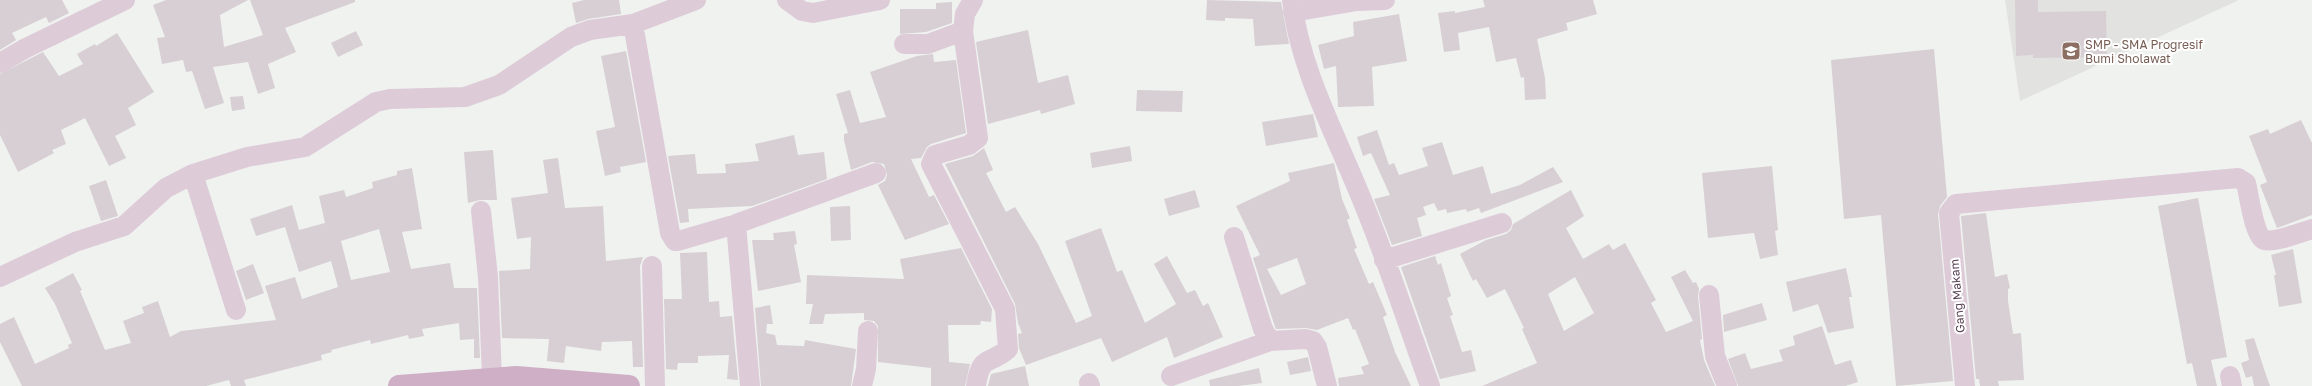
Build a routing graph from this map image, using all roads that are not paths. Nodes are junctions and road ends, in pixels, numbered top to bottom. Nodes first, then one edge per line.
1 (125, 0) edge
2 (696, 0) edge
3 (787, 0) edge
4 (974, 0) edge
5 (1385, 0) edge
6 (876, 1) edge
7 (1292, 6) edge
8 (634, 29) junction
9 (963, 31) junction
10 (904, 44) dead end
11 (0, 63) edge
12 (876, 173) dead end
13 (193, 174) junction
14 (481, 211) dead end
15 (1502, 223) dead end
16 (736, 224) junction
17 (2312, 229) edge
18 (1234, 237) dead end
19 (1384, 260) junction
20 (652, 266) dead end
21 (0, 277) edge
22 (1709, 295) dead end
23 (236, 310) dead end
24 (868, 331) dead end
25 (1270, 341) junction
26 (1171, 376) dead end
27 (492, 378) junction
28 (399, 386) edge
29 (629, 386) edge
30 (655, 386) edge
31 (750, 386) edge
32 (862, 386) edge
33 (976, 386) edge
34 (1327, 386) edge
35 (1430, 386) edge
36 (1727, 386) edge
37 (1965, 386) edge

1 - 11 street
2 - 8 street
3 - 6 street
4 - 9 street
5 - 7 street
7 - 19 street
8 - 13 street
8 - 16 street
9 - 10 street
9 - 33 street
12 - 16 street
13 - 21 street
13 - 23 street
14 - 27 street
15 - 19 street
16 - 31 street
17 - 37 street, Gang Makam
18 - 25 street
19 - 35 street
20 - 30 street
22 - 36 street
24 - 32 street
25 - 26 street
25 - 34 street
27 - 28 main road
27 - 29 main road

